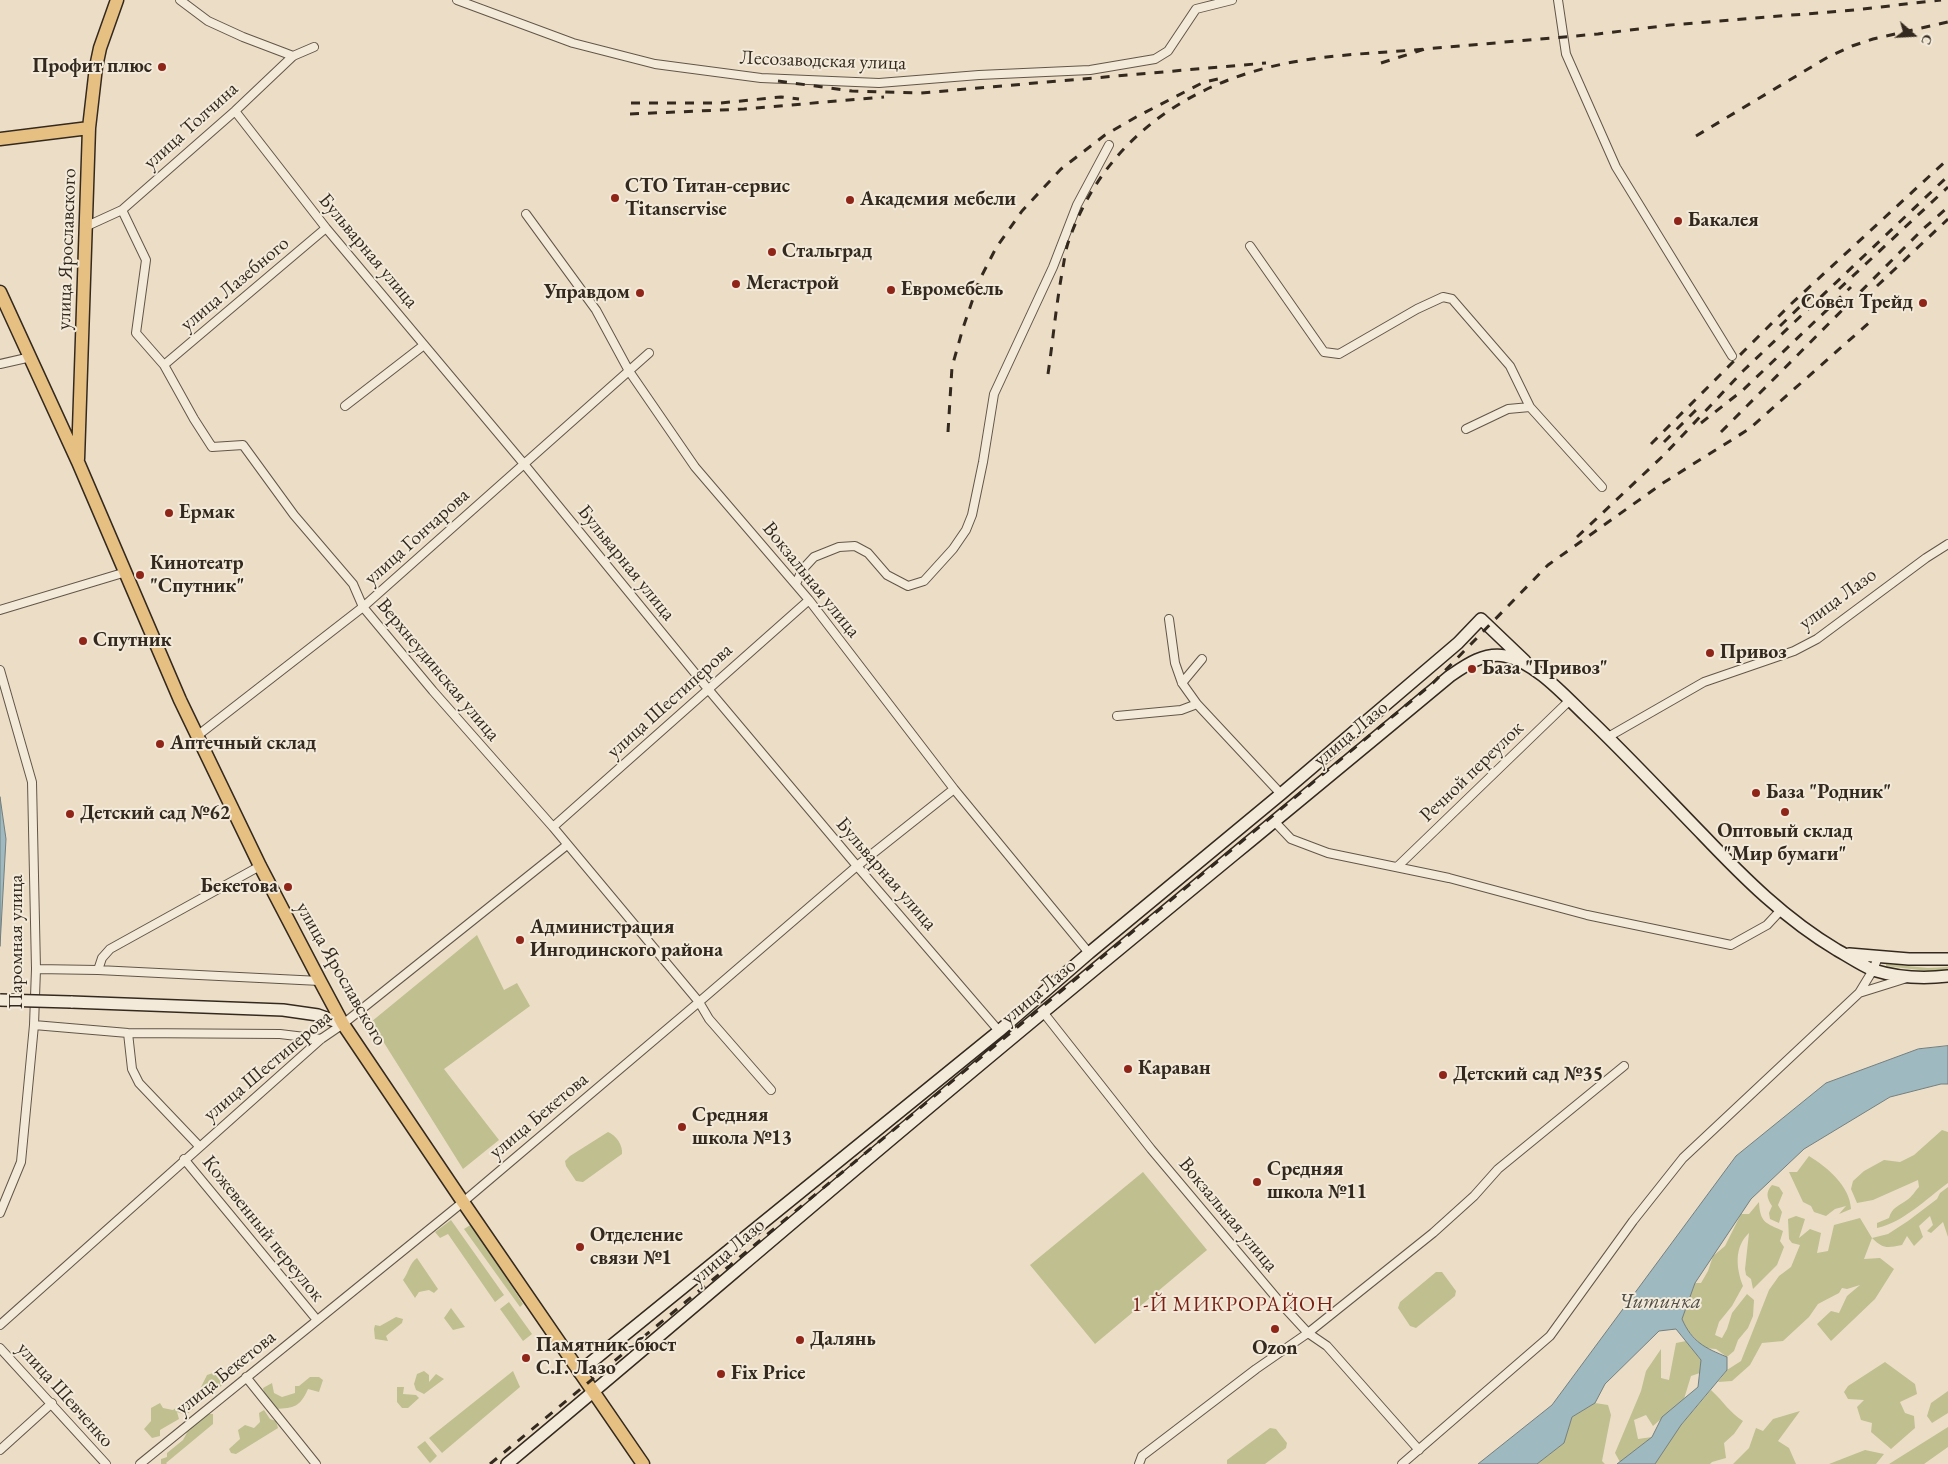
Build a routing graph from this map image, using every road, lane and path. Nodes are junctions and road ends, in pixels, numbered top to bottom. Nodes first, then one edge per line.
1 (117, 0) edge
2 (180, 0) edge
3 (457, 0) edge
4 (1232, 0) edge
5 (1558, 0) edge
6 (314, 47) dead end
7 (292, 56) junction
8 (234, 111) junction
9 (89, 128) junction
10 (0, 139) edge
11 (1109, 145) dead end
12 (122, 210) junction
13 (526, 214) dead end
14 (86, 226) junction
15 (326, 228) junction
16 (1250, 246) dead end
17 (0, 292) edge
18 (424, 345) junction
19 (649, 353) dead end
20 (1732, 356) dead end
21 (31, 357) junction
22 (0, 364) edge
23 (164, 365) junction
24 (629, 371) junction
25 (345, 406) dead end
26 (1530, 407) junction
27 (1466, 429) dead end
28 (78, 462) junction
29 (524, 464) junction
30 (1602, 487) dead end
31 (1948, 544) edge
32 (126, 572) junction
33 (796, 584) junction
34 (809, 600) junction
35 (362, 607) junction
36 (0, 610) edge
37 (1169, 619) dead end
38 (1202, 659) dead end
39 (1533, 668) junction
40 (0, 670) edge
41 (1182, 683) junction
42 (708, 689) junction
43 (1570, 700) junction
44 (1197, 704) junction
45 (1117, 716) dead end
46 (197, 736) junction
47 (1608, 737) junction
48 (954, 789) junction
49 (1281, 794) junction
50 (1274, 822) junction
51 (552, 827) junction
52 (568, 845) junction
53 (260, 866) junction
54 (857, 866) junction
55 (1397, 867) junction
56 (1780, 911) junction
57 (1089, 953) junction
58 (1844, 954) junction
59 (1878, 956) junction
60 (1948, 959) edge
61 (36, 969) junction
62 (98, 970) junction
63 (1873, 970) junction
64 (1948, 976) edge
65 (1911, 977) junction
66 (320, 981) junction
67 (1859, 993) junction
68 (0, 1000) edge
69 (700, 1002) junction
70 (1043, 1012) junction
71 (343, 1024) junction
72 (34, 1026) junction
73 (999, 1031) junction
74 (128, 1033) junction
75 (321, 1039) junction
76 (1624, 1066) dead end
77 (771, 1090) dead end
78 (199, 1146) junction
79 (184, 1159) junction
80 (463, 1202) junction
81 (0, 1213) edge
82 (317, 1320) junction
83 (0, 1325) edge
84 (1308, 1333) junction
85 (0, 1348) edge
86 (579, 1372) junction
87 (246, 1377) junction
88 (593, 1393) junction
89 (52, 1403) junction
90 (0, 1450) edge
91 (1419, 1450) junction
92 (146, 1462) edge
93 (106, 1464) edge
94 (316, 1464) edge
95 (507, 1464) edge
96 (643, 1464) edge
97 (1139, 1464) edge
98 (1402, 1464) edge

1 - 9 main road, улица Ярославского
2 - 7 street
3 - 4 street, Лесозаводская улица
5 - 20 street
6 - 7 street, улица Толчина
7 - 8 street, улица Толчина
8 - 12 street, улица Толчина
8 - 15 street, Бульварная улица
9 - 10 main road
9 - 14 main road, улица Ярославского
11 - 33 street
12 - 14 street, улица Толчина
12 - 23 street, Верхнеудинская улица
13 - 24 street, Вокзальная улица
14 - 28 main road, улица Ярославского
15 - 18 street, Бульварная улица
15 - 23 street, улица Лазебного
16 - 26 street
17 - 21 main road, улица Ярославского
18 - 25 street
18 - 29 street, Бульварная улица
19 - 24 street, улица Гончарова
21 - 22 street
21 - 28 main road, улица Ярославского
23 - 35 street, Верхнеудинская улица
24 - 29 street, улица Гончарова
24 - 33 street, Вокзальная улица
26 - 27 street
26 - 30 street
28 - 32 main road, улица Ярославского
29 - 35 street, улица Гончарова
29 - 42 street, Бульварная улица
31 - 47 street, улица Лазо
32 - 36 street
32 - 46 main road, улица Ярославского
33 - 34 street, Вокзальная улица
34 - 42 street, улица Шестиперова
34 - 48 street, Вокзальная улица
35 - 46 street, улица Гончарова
35 - 51 street, Верхнеудинская улица
37 - 41 street
38 - 41 street
39 - 43 main road, улица Лазо
39 - 49 main road, улица Лазо
39 - 50 main road, улица Лазо
40 - 61 street, Паромная улица
41 - 44 street
42 - 51 street, улица Шестиперова
42 - 54 street, Бульварная улица
43 - 47 main road, улица Лазо
43 - 55 street, Речной переулок
44 - 45 street
44 - 49 street
46 - 53 main road, улица Ярославского
47 - 56 main road, улица Лазо
48 - 54 street, улица Бекетова
48 - 57 street, Вокзальная улица
49 - 57 main road, улица Лазо
50 - 55 street
50 - 70 main road, улица Лазо
51 - 52 street, Верхнеудинская улица
52 - 69 street, Верхнеудинская улица
52 - 71 street, улица Шестиперова
53 - 62 street
53 - 66 main road, улица Ярославского
54 - 69 street, улица Бекетова
54 - 73 street, Бульварная улица
55 - 56 street
56 - 58 main road, улица Лазо
57 - 73 main road, улица Лазо
58 - 59 main road, улица Лазо
58 - 63 main road, улица Лазо
59 - 60 main road, улица Лазо
59 - 63 street
61 - 62 street
61 - 72 street, Паромная улица
62 - 66 street
63 - 65 main road, улица Лазо
63 - 67 street
64 - 65 main road, улица Лазо
65 - 67 street
66 - 71 main road, улица Ярославского
67 - 91 street
68 - 71 main road, bridge
69 - 77 street, Верхнеудинская улица
69 - 80 street, улица Бекетова
70 - 84 street, Вокзальная улица
70 - 88 main road, улица Лазо
71 - 75 street, улица Шестиперова
71 - 80 main road, улица Ярославского
72 - 74 street
72 - 81 street, Паромная улица
73 - 86 main road, улица Лазо
74 - 75 street
74 - 78 street, Кожевенный переулок
75 - 78 street, улица Шестиперова
76 - 84 street
78 - 79 street, улица Шестиперова
79 - 82 street, Кожевенный переулок
79 - 83 street, улица Шестиперова
80 - 82 street, улица Бекетова
80 - 86 main road, улица Ярославского
82 - 87 street, улица Бекетова
84 - 91 street, Вокзальная улица
84 - 97 street
85 - 89 street, улица Шевченко
86 - 88 main road, улица Ярославского
87 - 92 street, улица Бекетова
87 - 94 street
88 - 95 main road, улица Лазо
88 - 96 main road, улица Ярославского
89 - 90 street
89 - 93 street, улица Шевченко
91 - 98 street

